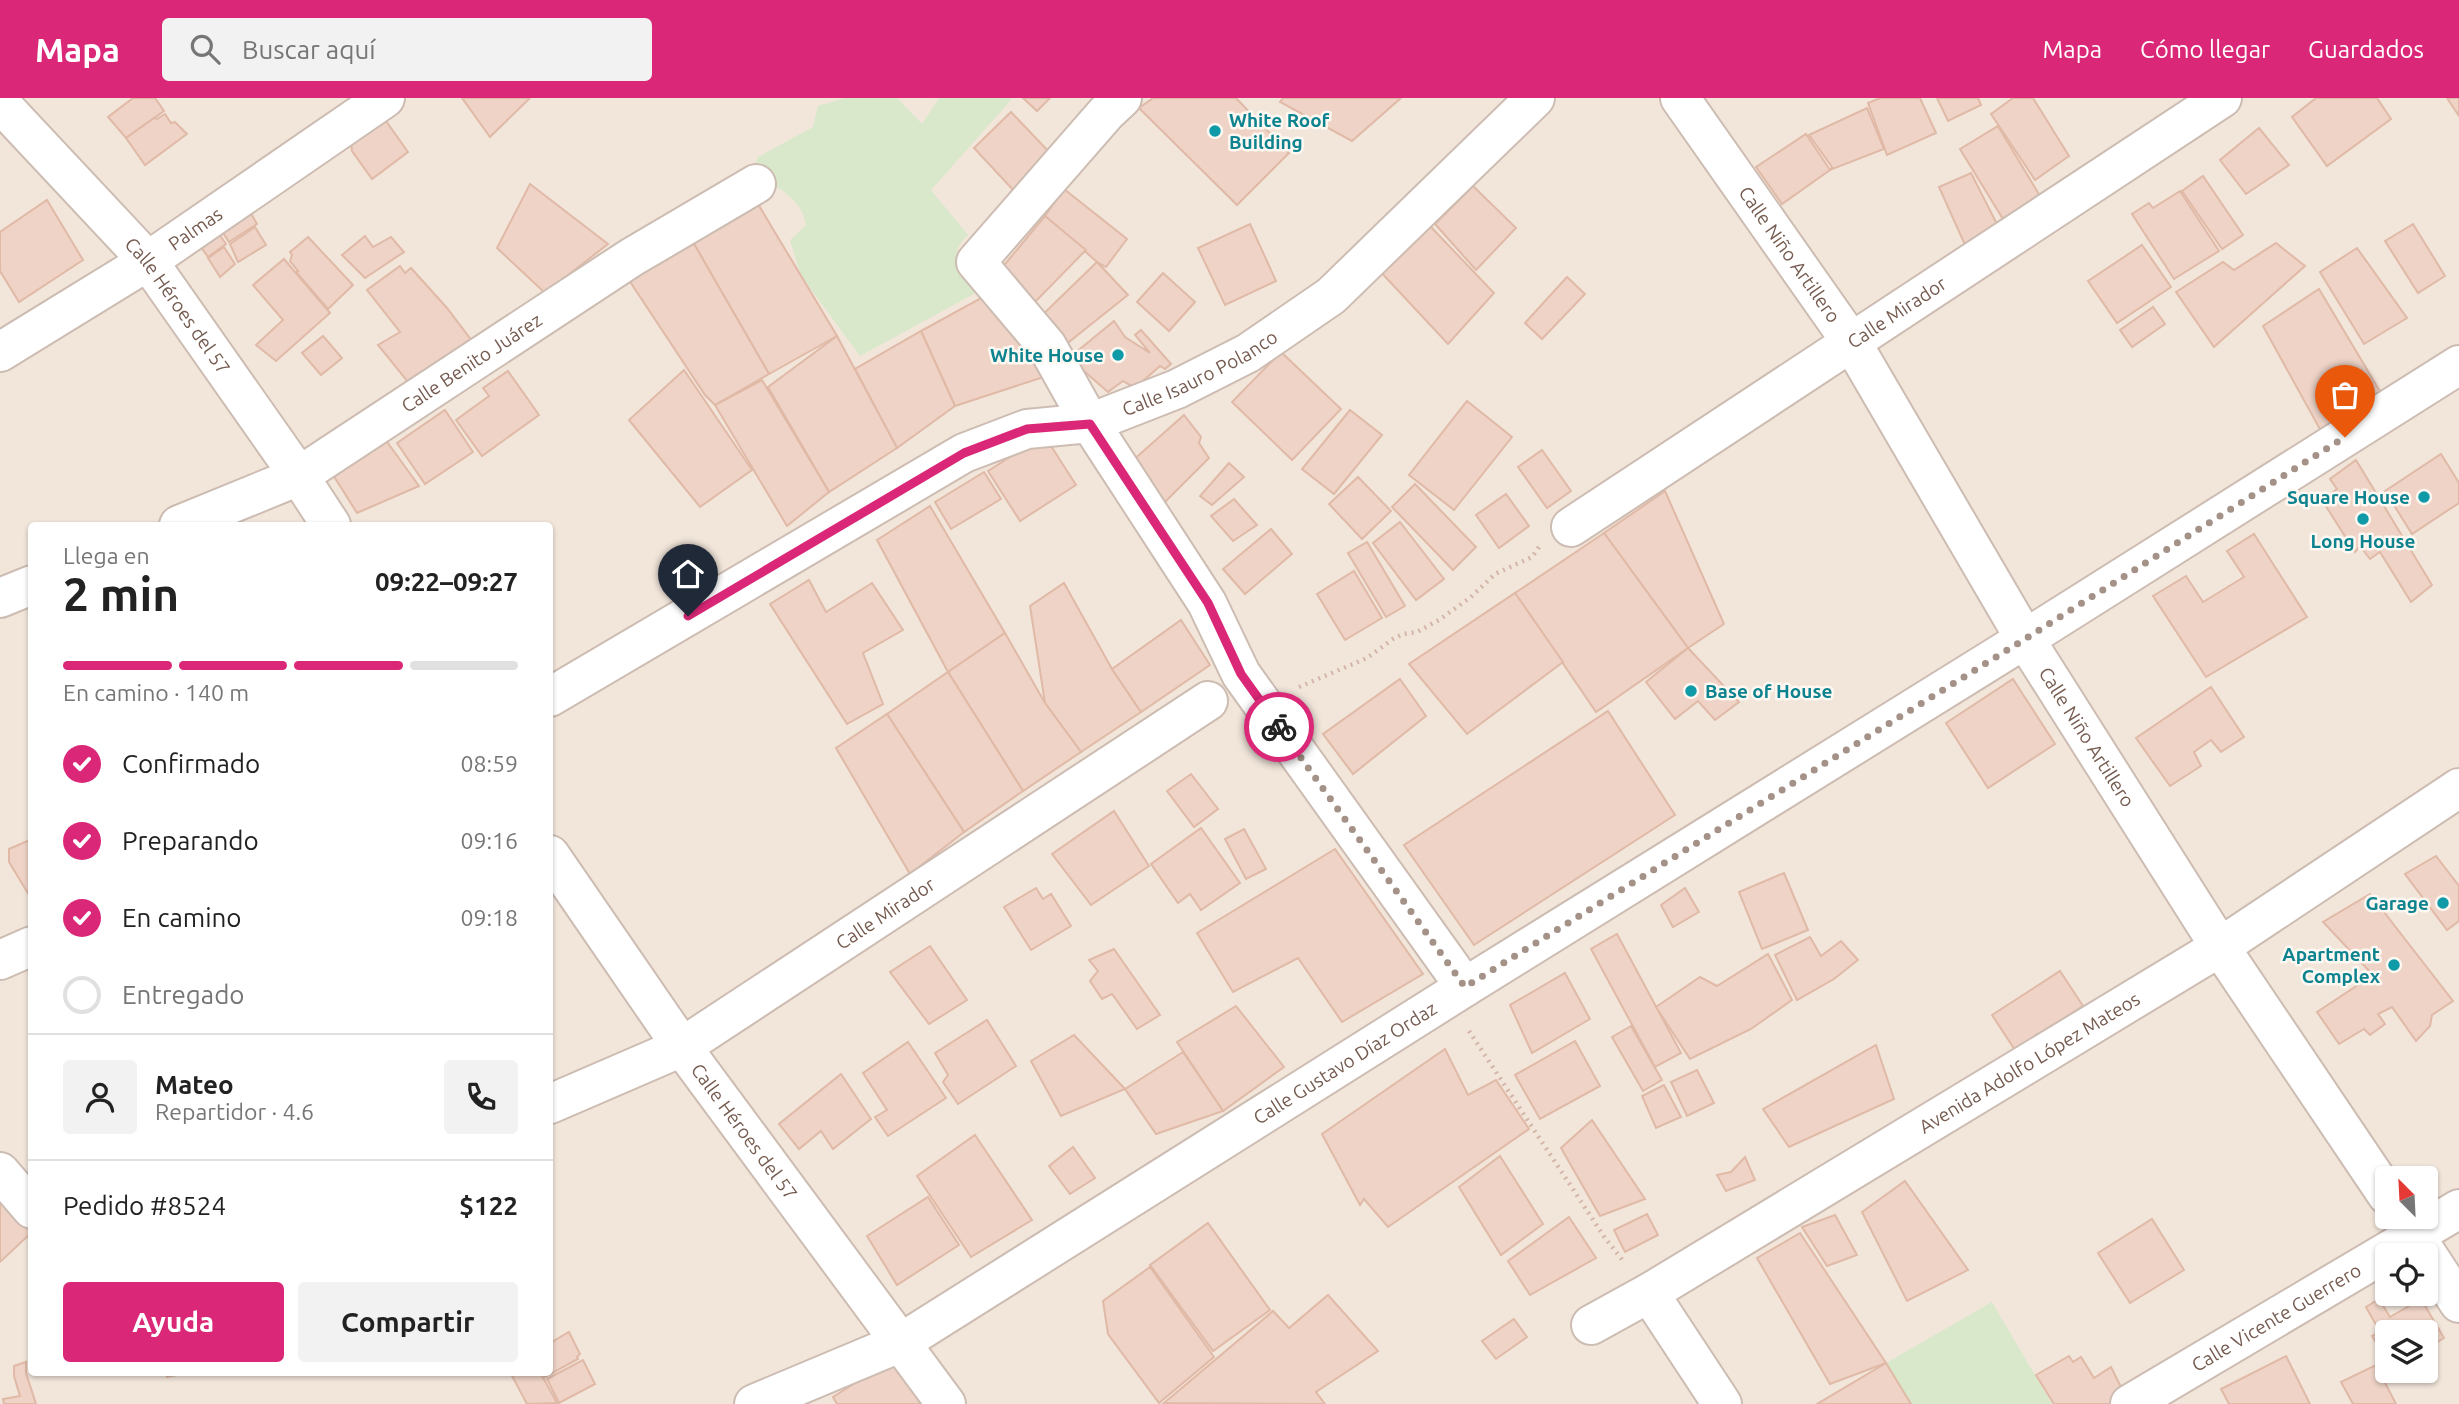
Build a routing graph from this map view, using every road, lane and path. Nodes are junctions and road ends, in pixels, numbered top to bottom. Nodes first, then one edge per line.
1 (386, 98) edge
2 (1122, 98) edge
3 (1535, 98) edge
4 (1680, 98) edge
5 (2222, 98) edge
6 (0, 103) edge
7 (756, 184) dead end
8 (148, 261) junction
9 (1852, 342) junction
10 (0, 352) edge
11 (2459, 365) edge
12 (1090, 424) junction
13 (299, 476) junction
14 (186, 522) edge
15 (329, 522) edge
16 (1571, 527) joint
17 (28, 587) edge
18 (0, 598) edge
19 (2025, 639) junction
20 (553, 695) edge
21 (1209, 701) dead end
22 (1264, 706) junction
23 (2459, 788) edge
24 (553, 859) edge
25 (2220, 947) junction
26 (28, 948) edge
27 (0, 960) edge
28 (1456, 993) junction
29 (682, 1047) junction
30 (553, 1103) edge
31 (0, 1172) edge
32 (2375, 1177) edge
33 (28, 1204) edge
34 (2459, 1209) edge
35 (2438, 1216) edge
36 (2403, 1229) edge
37 (2410, 1229) edge
38 (1649, 1293) junction
39 (2459, 1303) edge
40 (1591, 1325) dead end
41 (902, 1342) junction
42 (754, 1404) edge
43 (946, 1404) edge
44 (1722, 1404) edge
45 (2130, 1404) edge

1 - 8 street, Palmas
2 - 12 street
3 - 12 street, Calle Isauro Polanco
4 - 9 street, Calle Niño Artillero
5 - 9 street, Calle Mirador
6 - 8 street, Calle Héroes del 57
7 - 13 street, Calle Benito Juárez
8 - 10 street, Palmas
8 - 13 street, Calle Héroes del 57
9 - 16 street, Calle Mirador
9 - 19 street, Calle Niño Artillero
11 - 19 street, Calle Gustavo Díaz Ordaz
12 - 20 street, Calle Isauro Polanco
12 - 22 street
13 - 14 street, Calle Benito Juárez
13 - 15 street, Calle Héroes del 57
16 - 22 path
17 - 18 street
19 - 25 street, Calle Niño Artillero
19 - 28 street, Calle Gustavo Díaz Ordaz
21 - 29 street, Calle Mirador
22 - 28 street
23 - 25 street, Avenida Adolfo López Mateos
24 - 29 street, Calle Héroes del 57
25 - 32 street, Calle Niño Artillero
25 - 38 street, Avenida Adolfo López Mateos
26 - 27 street
28 - 38 path
28 - 41 street, Calle Gustavo Díaz Ordaz
29 - 30 street, Calle Mirador
29 - 41 street, Calle Héroes del 57
31 - 33 street
34 - 35 street, Calle Vicente Guerrero
36 - 45 street, Calle Vicente Guerrero
37 - 39 street
38 - 40 street, Avenida Adolfo López Mateos
38 - 44 street
41 - 42 street, Calle Gustavo Díaz Ordaz
41 - 43 street, Calle Héroes del 57

